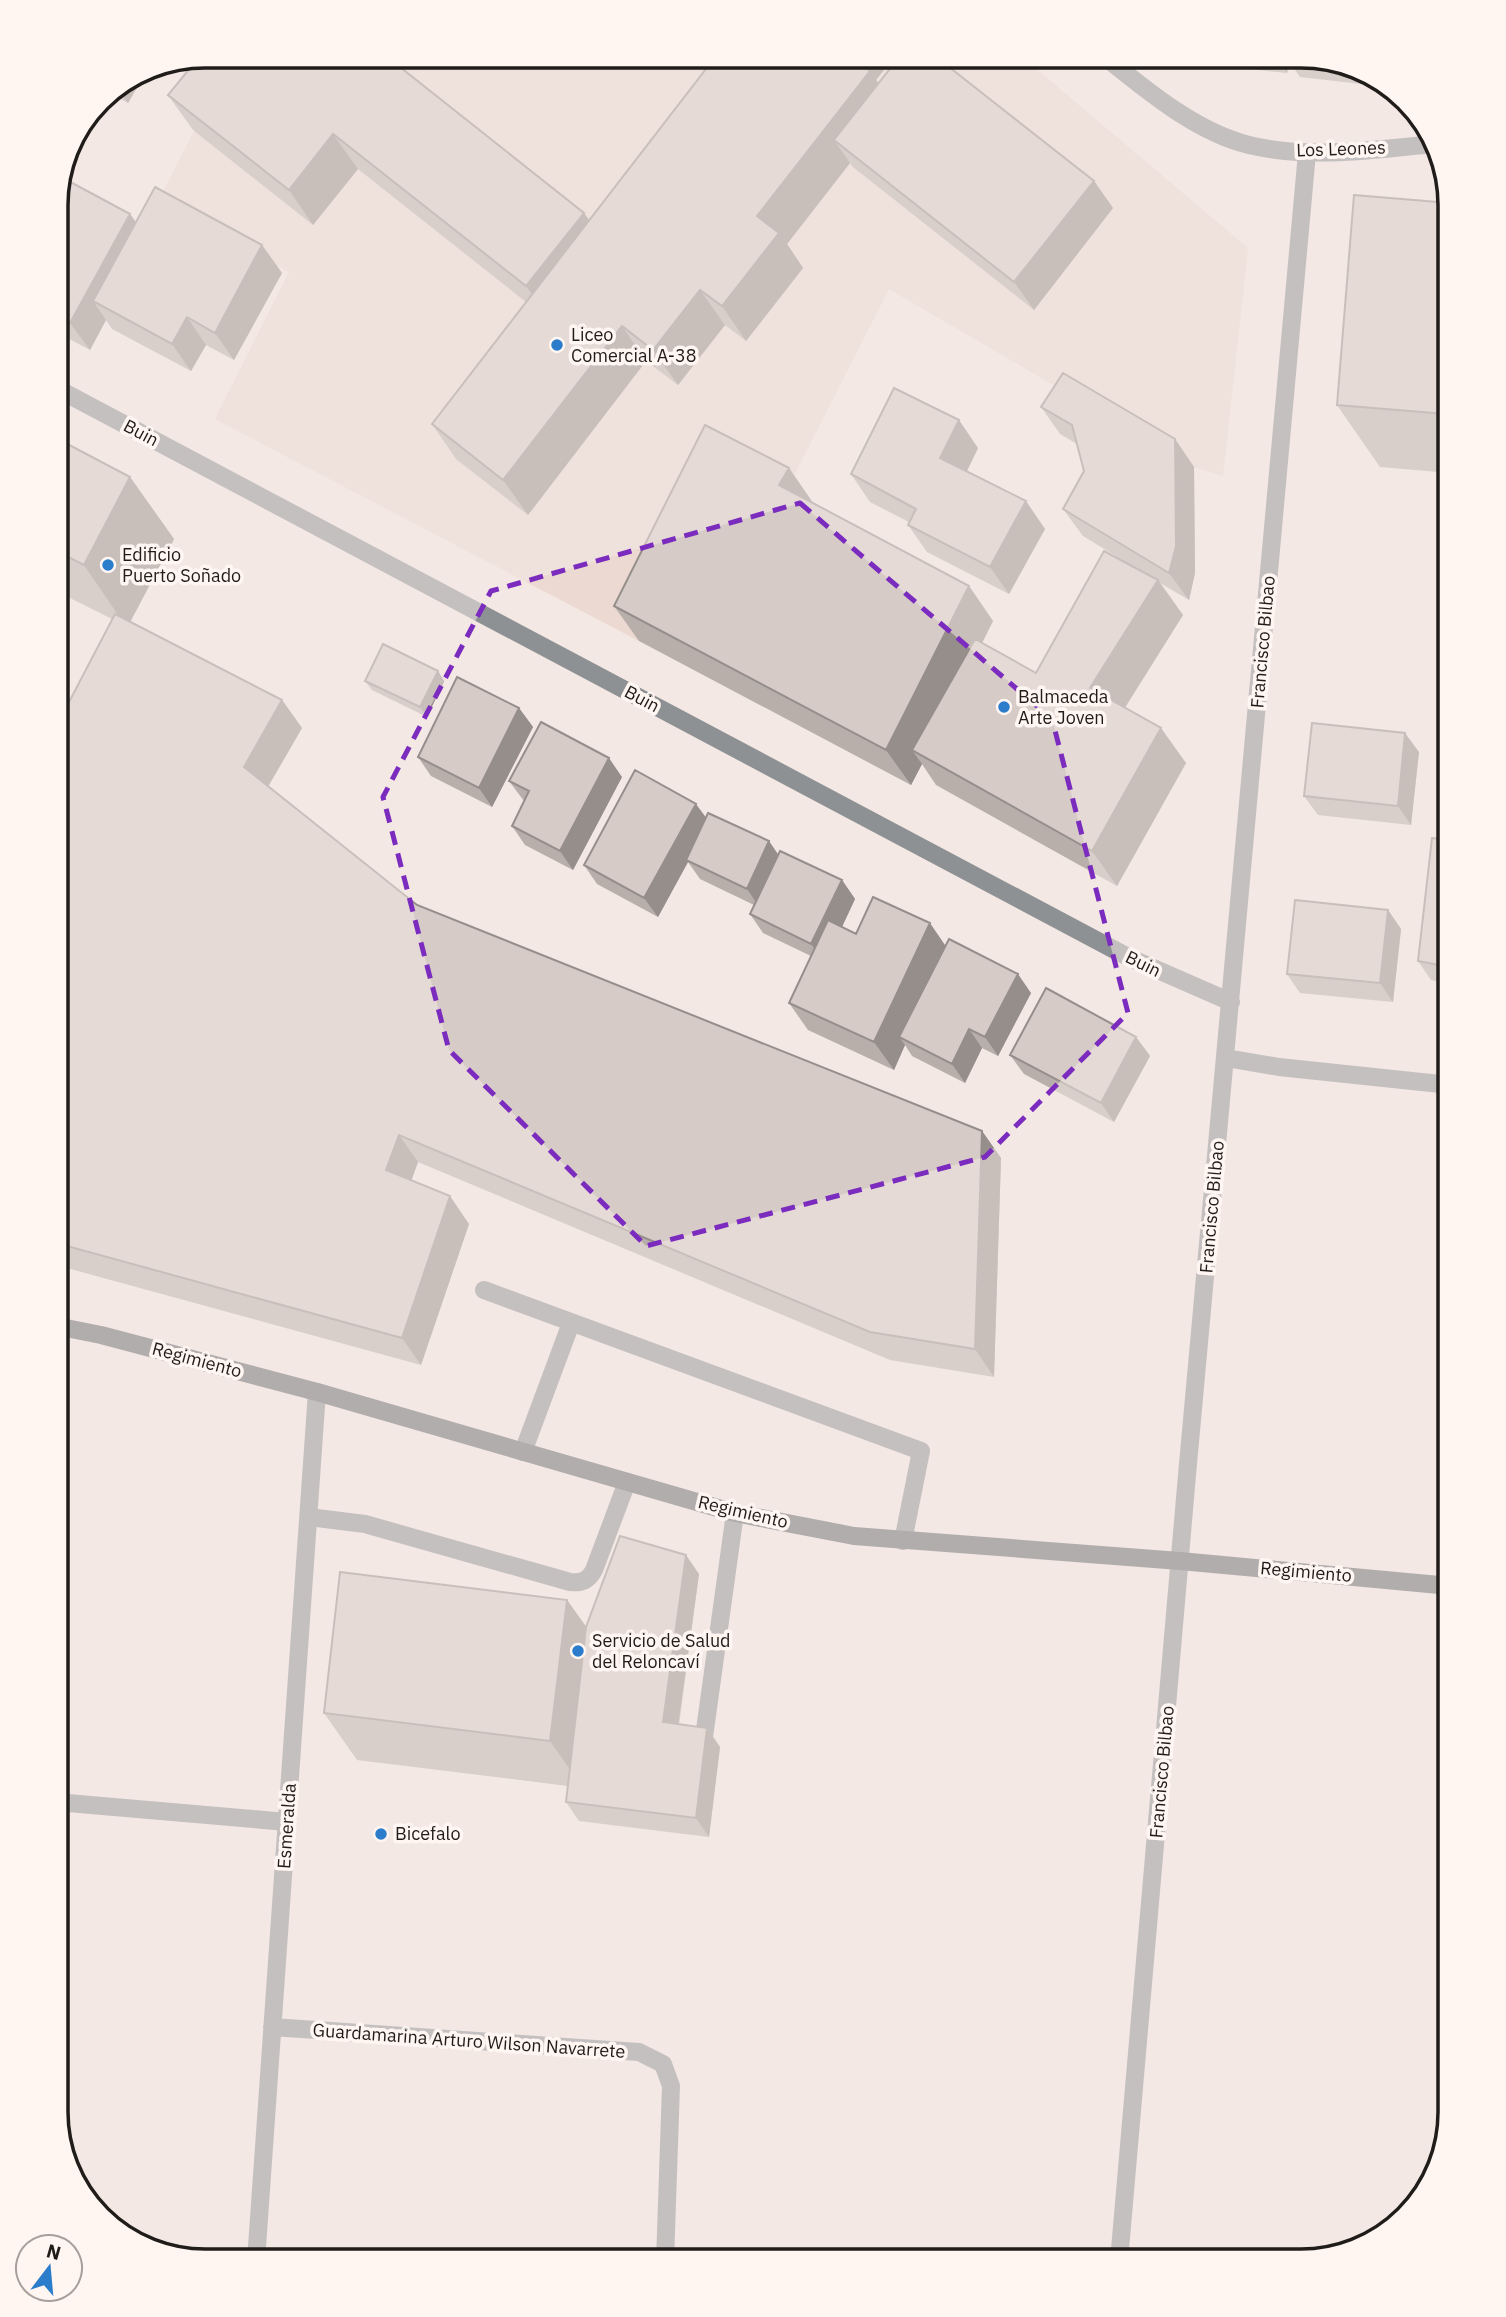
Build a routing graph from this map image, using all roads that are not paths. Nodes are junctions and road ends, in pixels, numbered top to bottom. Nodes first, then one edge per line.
1 (1121, 69) edge
2 (1423, 145) edge
3 (1307, 153) junction
4 (69, 395) edge
5 (1231, 1002) junction
6 (1226, 1058) junction
7 (1438, 1084) edge
8 (484, 1290) dead end
9 (571, 1323) junction
10 (68, 1328) edge
11 (317, 1392) junction
12 (523, 1452) junction
13 (628, 1482) junction
14 (735, 1513) junction
15 (309, 1517) junction
16 (903, 1541) junction
17 (1180, 1561) junction
18 (1438, 1585) edge
19 (704, 1737) edge
20 (68, 1803) edge
21 (287, 1822) junction
22 (272, 2027) junction
23 (257, 2248) edge
24 (665, 2248) edge
25 (1120, 2249) edge

1 - 3 street, Los Leones
2 - 3 street, Los Leones
3 - 5 street, Francisco Bilbao
4 - 5 street, Buin
5 - 6 street, Francisco Bilbao
6 - 7 street
6 - 17 street, Francisco Bilbao
8 - 9 street
9 - 12 street
9 - 16 street
10 - 11 main road, Regimiento
11 - 12 main road, Regimiento
11 - 15 street, Esmeralda
12 - 13 main road, Regimiento
13 - 14 main road, Regimiento
13 - 15 street
14 - 16 main road, Regimiento
14 - 19 street
15 - 21 street, Esmeralda
16 - 17 main road, Regimiento
17 - 18 main road, Regimiento
17 - 25 street, Francisco Bilbao
20 - 21 street
21 - 22 street, Esmeralda
22 - 23 street, Esmeralda
22 - 24 street, Guardamarina Arturo Wilson Navarrete

